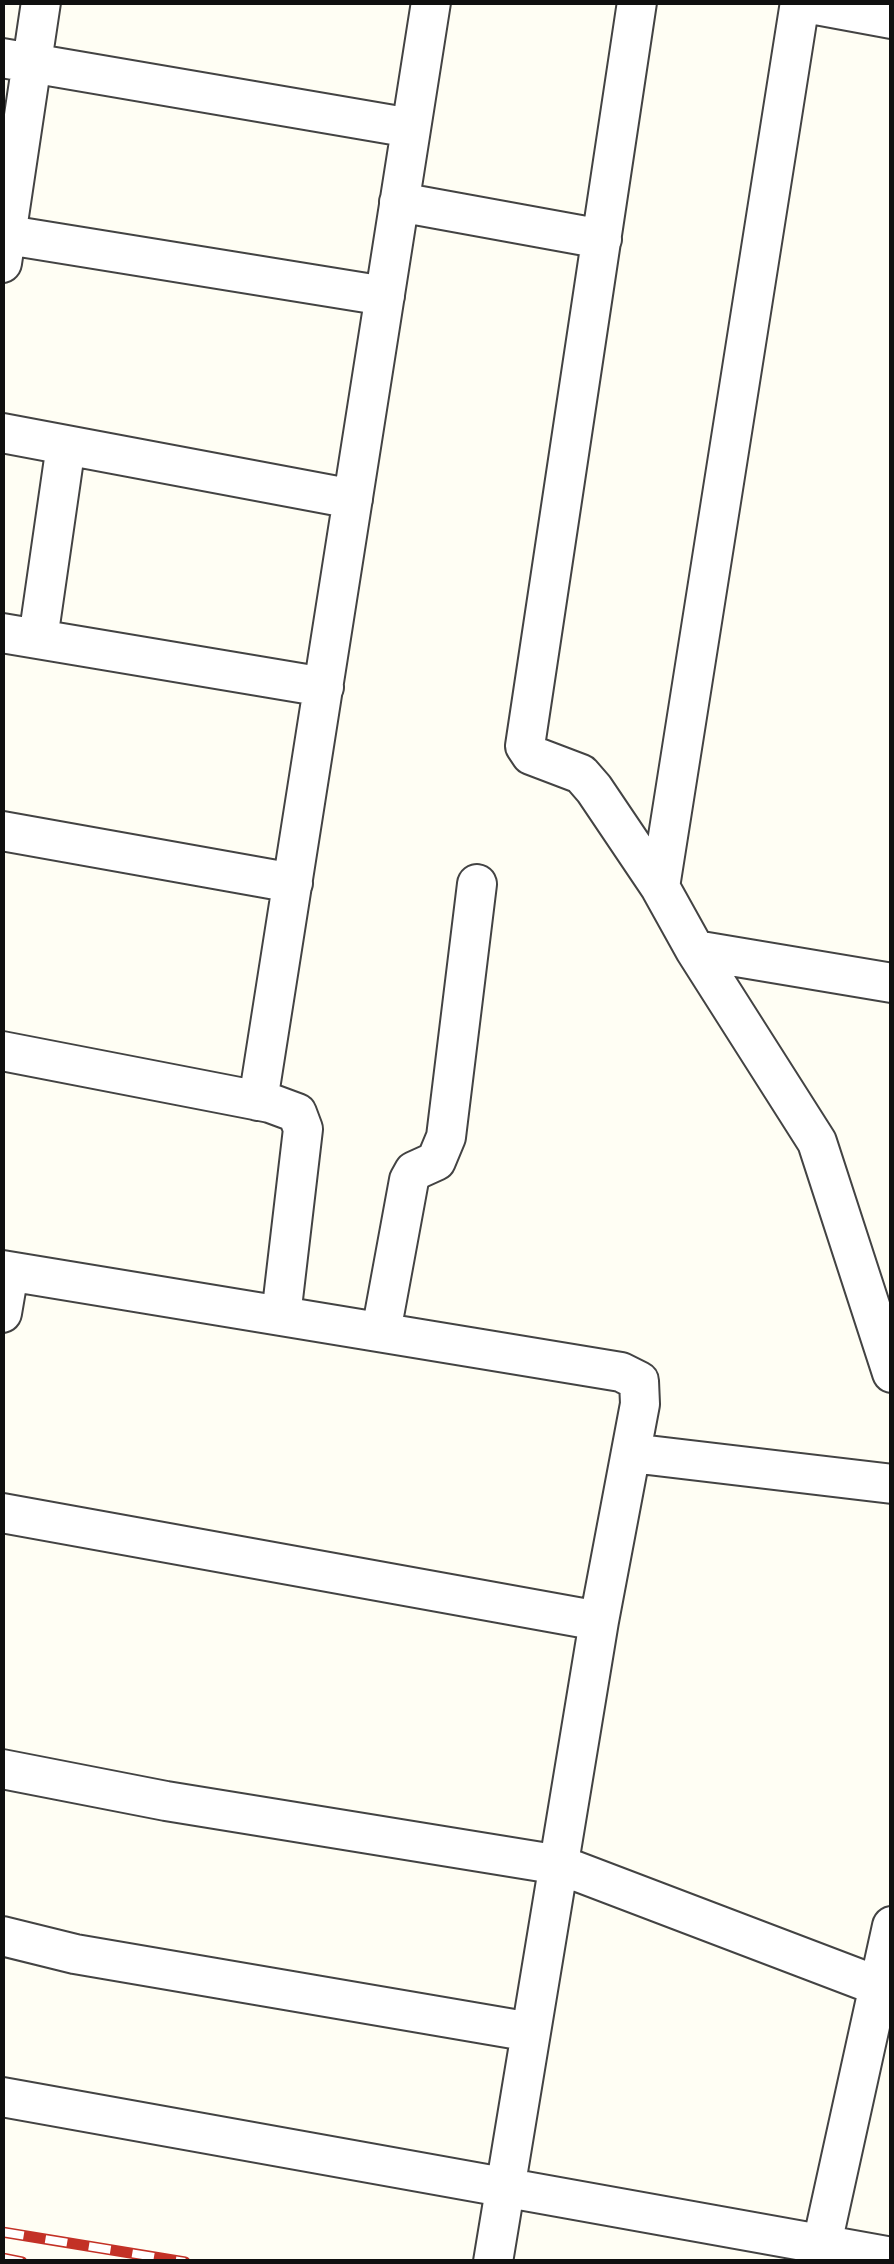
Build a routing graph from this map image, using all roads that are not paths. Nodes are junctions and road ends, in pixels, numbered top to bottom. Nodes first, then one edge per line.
1 (41, 2) edge
2 (431, 2) edge
3 (637, 2) edge
4 (800, 2) edge
5 (892, 20) edge
6 (17, 60) edge
7 (411, 128) junction
8 (400, 202) junction
9 (602, 239) junction
10 (4, 244) edge
11 (385, 296) junction
12 (2, 434) edge
13 (66, 445) junction
14 (353, 499) junction
15 (20, 636) edge
16 (324, 686) junction
17 (2, 831) edge
18 (292, 883) junction
19 (477, 884) dead end
20 (660, 886) junction
21 (695, 950) junction
22 (892, 983) edge
23 (2, 1051) edge
24 (258, 1101) junction
25 (6, 1271) edge
26 (2, 1313) edge
27 (281, 1316) junction
28 (381, 1332) junction
29 (892, 1373) edge
30 (631, 1453) junction
31 (892, 1484) edge
32 (2, 1513) edge
33 (599, 1621) junction
34 (2, 1769) edge
35 (560, 1865) junction
36 (892, 1926) edge
37 (2, 1936) edge
38 (878, 1986) junction
39 (531, 2032) junction
40 (2, 2097) edge
41 (507, 2188) junction
42 (822, 2244) junction
43 (892, 2257) edge
44 (493, 2262) edge

1 - 6 street
2 - 7 street
3 - 9 street
4 - 5 street
4 - 20 street
6 - 7 street
6 - 10 street
7 - 8 street
8 - 9 street
8 - 11 street
9 - 20 street
10 - 11 street
11 - 14 street
12 - 13 street
13 - 14 street
13 - 15 street
14 - 16 street
15 - 16 street
16 - 18 street
17 - 18 street
18 - 24 street
19 - 28 street
20 - 21 street
21 - 22 street
21 - 29 street
23 - 24 street
24 - 27 street
25 - 26 street
25 - 27 street
27 - 28 street
28 - 30 street
30 - 31 street
30 - 33 street
32 - 33 street
33 - 35 street
34 - 35 street
35 - 38 street
35 - 39 street
36 - 38 street
37 - 39 street
38 - 42 street
39 - 41 street
40 - 41 street
41 - 42 street
41 - 44 street
42 - 43 street

